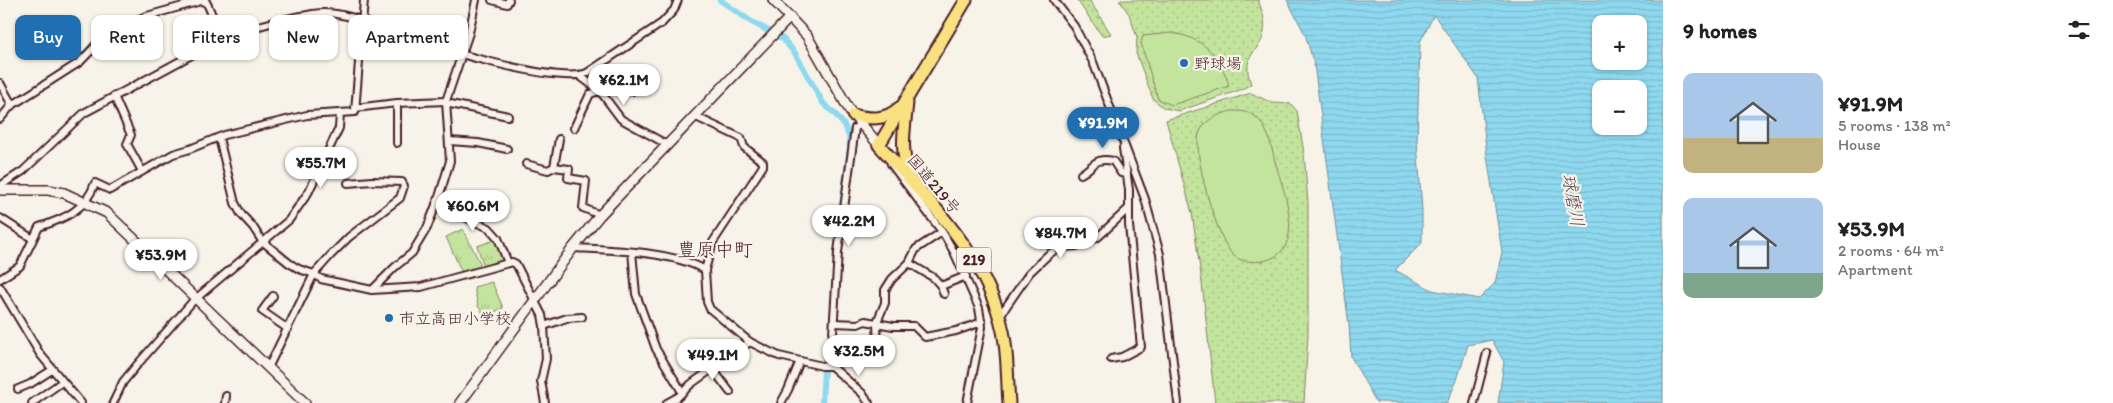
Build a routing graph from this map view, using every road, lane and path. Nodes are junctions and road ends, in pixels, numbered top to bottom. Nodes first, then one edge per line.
1 (364, 0) edge
2 (476, 0) edge
3 (492, 0) edge
4 (509, 0) edge
5 (678, 0) edge
6 (773, 0) edge
7 (966, 0) edge
8 (1054, 0) edge
9 (205, 1) edge
10 (213, 15) edge
11 (362, 15) edge
12 (790, 17) junction
13 (348, 18) edge
14 (259, 26) edge
15 (468, 30) edge
16 (468, 55) edge
17 (182, 60) edge
18 (359, 60) edge
19 (460, 60) edge
20 (580, 76) junction
21 (635, 79) dead end
22 (0, 83) edge
23 (599, 90) junction
24 (114, 96) junction
25 (907, 99) junction
26 (446, 102) junction
27 (397, 103) junction
28 (12, 105) junction
29 (355, 108) junction
30 (340, 114) junction
31 (508, 116) dead end
32 (694, 116) junction
33 (0, 118) edge
34 (857, 119) junction
35 (574, 128) dead end
36 (220, 138) junction
37 (559, 139) dead end
38 (449, 141) junction
39 (1123, 142) junction
40 (397, 143) dead end
41 (666, 144) junction
42 (880, 145) junction
43 (506, 149) dead end
44 (526, 164) dead end
45 (554, 167) junction
46 (142, 172) junction
47 (1081, 174) dead end
48 (1127, 175) junction
49 (911, 181) junction
50 (348, 183) dead end
51 (0, 190) edge
52 (85, 202) junction
53 (436, 204) junction
54 (1129, 208) junction
55 (600, 216) junction
56 (0, 218) edge
57 (942, 232) junction
58 (33, 239) junction
59 (264, 242) junction
60 (573, 248) junction
61 (632, 252) junction
62 (508, 263) junction
63 (909, 263) junction
64 (705, 270) junction
65 (314, 274) junction
66 (966, 276) junction
67 (0, 279) edge
68 (941, 286) junction
69 (0, 287) edge
70 (372, 290) junction
71 (944, 294) dead end
72 (273, 296) dead end
73 (197, 297) junction
74 (534, 300) junction
75 (582, 317) dead end
76 (999, 317) junction
77 (878, 322) junction
78 (982, 322) junction
79 (834, 323) junction
80 (544, 326) junction
81 (288, 329) junction
82 (750, 342) junction
83 (1487, 353) dead end
84 (878, 356) dead end
85 (1110, 359) dead end
86 (800, 360) junction
87 (831, 366) junction
88 (268, 368) junction
89 (712, 368) junction
90 (52, 370) junction
91 (62, 382) junction
92 (18, 389) dead end
93 (682, 392) junction
94 (730, 392) dead end
95 (32, 403) edge
96 (81, 403) edge
97 (113, 403) edge
98 (305, 403) edge
99 (460, 403) edge
100 (545, 403) edge
101 (667, 403) edge
102 (781, 403) edge
103 (869, 403) edge
104 (967, 403) edge
105 (1010, 403) edge
106 (1178, 403) edge
107 (1474, 403) edge

1 - 11 street
2 - 15 street
3 - 4 street
5 - 20 street
6 - 12 street
7 - 25 highway
8 - 39 street
9 - 10 street
9 - 28 street
12 - 32 street
12 - 34 street
13 - 14 street
16 - 20 street
17 - 24 street
18 - 29 street
19 - 26 street
20 - 23 street
21 - 23 street
22 - 28 street
23 - 35 street
23 - 41 street
24 - 46 street
24 - 51 street
25 - 34 highway
25 - 42 highway
25 - 49 highway
26 - 27 street
26 - 31 street
26 - 38 street
27 - 29 street
27 - 40 street
28 - 33 street
29 - 30 street
30 - 36 street
30 - 59 street
32 - 41 street
32 - 64 street
34 - 42 street
34 - 79 street
36 - 46 street
36 - 59 street
37 - 45 street
38 - 43 street
38 - 53 street
39 - 48 street
39 - 106 street
41 - 55 street
42 - 49 highway, 国道219号 / 219
42 - 57 street
44 - 45 street
45 - 55 street
46 - 52 street
47 - 48 street
48 - 54 street
49 - 76 highway, 国道219号 / 219
50 - 65 street
51 - 52 street
52 - 58 street
52 - 73 street
53 - 62 street
53 - 70 street
54 - 76 street
54 - 85 street
55 - 60 street
56 - 58 street
57 - 63 street
57 - 66 street
58 - 67 street
59 - 65 street
59 - 73 street
60 - 61 street
60 - 74 street
61 - 64 street
61 - 93 street
62 - 70 street
62 - 74 street
63 - 68 street
63 - 77 street
64 - 82 street
65 - 70 street
65 - 81 street
66 - 68 street
66 - 78 street
68 - 71 street
69 - 90 street
72 - 81 street
73 - 88 street
73 - 97 street
74 - 80 street
74 - 99 street
75 - 80 street
76 - 105 highway, 国道219号 / 219
77 - 78 street
77 - 79 street
77 - 84 street
78 - 104 street
79 - 87 street
80 - 100 street
81 - 88 street
82 - 86 street
82 - 89 street
83 - 107 street
86 - 87 street
86 - 102 street
87 - 103 street
88 - 98 street
89 - 93 street
89 - 94 street
90 - 91 street
90 - 92 street
91 - 95 street
91 - 96 street
93 - 101 street

